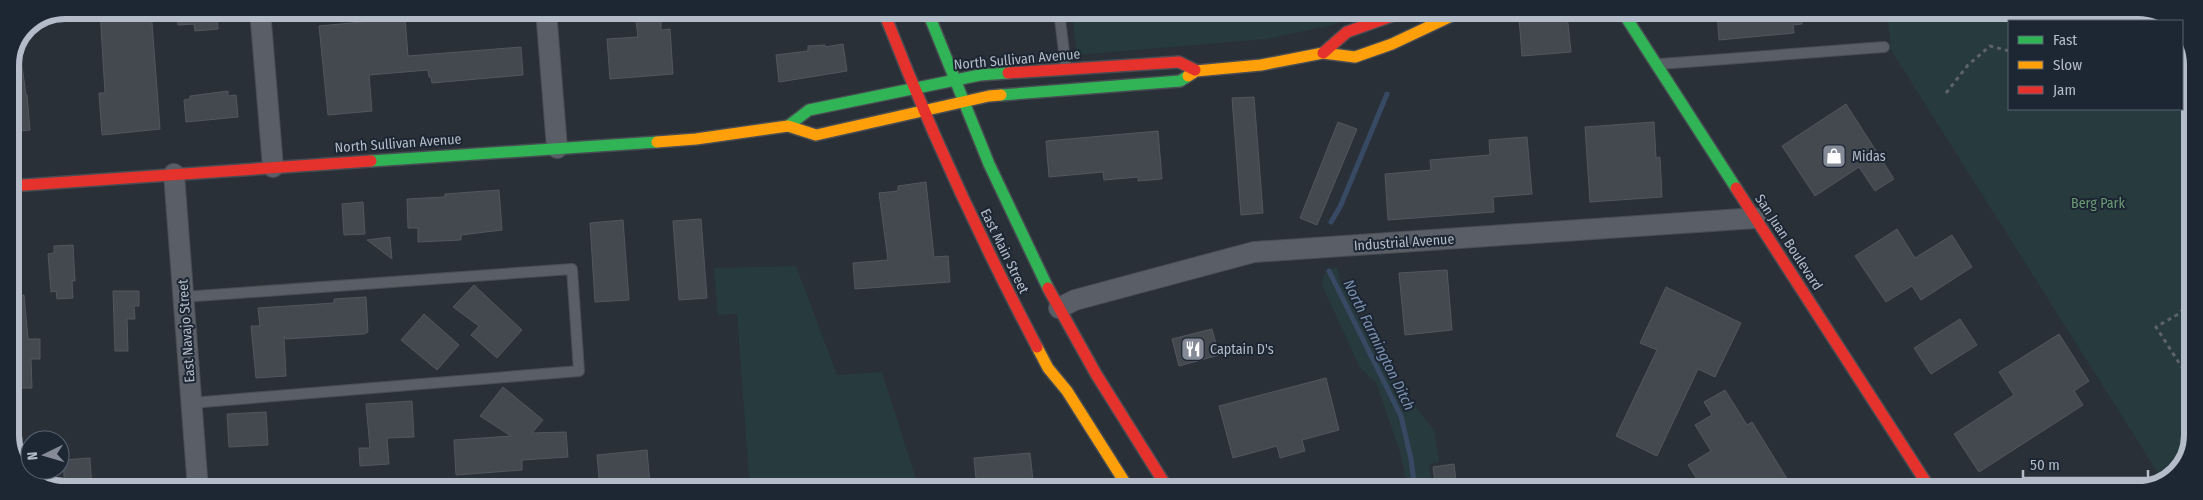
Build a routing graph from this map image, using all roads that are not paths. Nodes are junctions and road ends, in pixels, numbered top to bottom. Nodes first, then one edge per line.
1 (261, 19) edge
2 (547, 19) edge
3 (887, 19) edge
4 (930, 19) edge
5 (1060, 19) edge
6 (1384, 19) edge
7 (1445, 19) edge
8 (1627, 19) edge
9 (1884, 47) dead end
10 (1323, 53) junction
11 (1657, 64) junction
12 (1066, 69) junction
13 (1196, 71) junction
14 (954, 80) junction
15 (913, 87) junction
16 (963, 101) junction
17 (923, 110) junction
18 (788, 126) junction
19 (557, 148) junction
20 (273, 166) junction
21 (174, 174) junction
22 (19, 185) edge
23 (1756, 218) junction
24 (183, 296) junction
25 (1055, 311) junction
26 (1048, 368) junction
27 (1058, 400) dead end
28 (191, 402) junction
29 (197, 481) edge
30 (1123, 481) edge
31 (1162, 481) edge
32 (1925, 481) edge

1 - 20 street
2 - 19 street
3 - 15 main road, East Main Street
4 - 14 main road, East Main Street
5 - 12 lane
6 - 10 main road
7 - 10 main road, North Sullivan Avenue
8 - 11 main road, San Juan Boulevard
9 - 11 lane
10 - 13 main road, North Sullivan Avenue
11 - 23 main road, San Juan Boulevard
12 - 13 main road, North Sullivan Avenue
12 - 14 main road, North Sullivan Avenue
13 - 16 main road, North Sullivan Avenue
14 - 15 main road, North Sullivan Avenue
14 - 16 main road, East Main Street
15 - 17 main road, East Main Street
15 - 18 main road, North Sullivan Avenue
16 - 17 main road, North Sullivan Avenue
16 - 25 main road, East Main Street
17 - 18 main road, North Sullivan Avenue
17 - 26 main road, East Main Street
18 - 19 main road, North Sullivan Avenue
19 - 20 main road, North Sullivan Avenue
20 - 21 main road, North Sullivan Avenue
21 - 22 main road, North Sullivan Avenue
21 - 24 street, East Navajo Street
23 - 25 street, Industrial Avenue
23 - 32 main road, San Juan Boulevard
24 - 28 street, East Navajo Street
24 - 28 lane
25 - 31 main road, East Main Street
26 - 27 main road
26 - 30 main road, East Main Street
28 - 29 street, East Navajo Street

